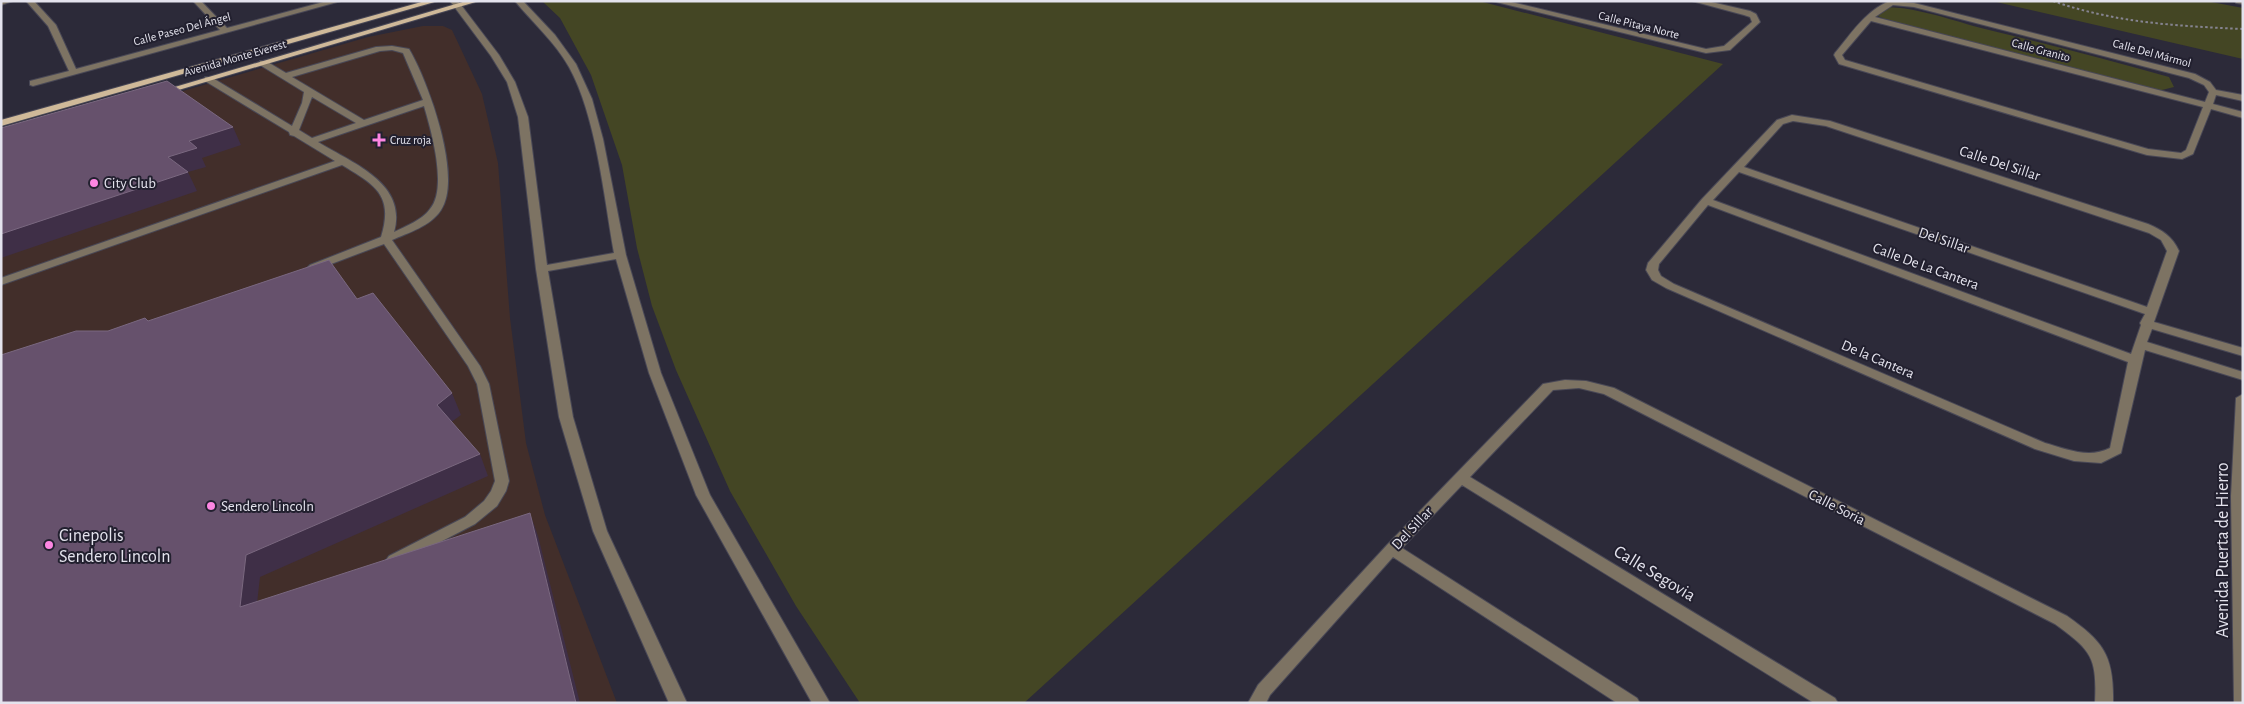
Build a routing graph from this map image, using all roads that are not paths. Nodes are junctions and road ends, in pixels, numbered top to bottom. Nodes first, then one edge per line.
1 (9, 1) edge
2 (30, 1) edge
3 (197, 1) edge
4 (338, 1) edge
5 (434, 1) edge
6 (475, 1) edge
7 (519, 1) edge
8 (1496, 1) edge
9 (1696, 1) edge
10 (2239, 1) edge
11 (2243, 2) edge
12 (1, 3) edge
13 (457, 4) edge
14 (1870, 18) junction
15 (224, 31) junction
16 (263, 63) junction
17 (73, 71) junction
18 (286, 76) junction
19 (208, 79) junction
20 (33, 83) dead end
21 (309, 89) junction
22 (2212, 92) junction
23 (152, 95) edge
24 (2243, 98) edge
25 (427, 102) junction
26 (2206, 106) junction
27 (2243, 115) edge
28 (1, 123) edge
29 (364, 124) junction
30 (293, 133) junction
31 (309, 142) junction
32 (341, 162) junction
33 (1738, 168) junction
34 (1706, 201) junction
35 (386, 239) junction
36 (620, 255) junction
37 (542, 268) junction
38 (305, 270) edge
39 (1652, 270) joint
40 (1, 282) edge
41 (2148, 318) junction
42 (2140, 344) junction
43 (2243, 352) edge
44 (2135, 360) junction
45 (2243, 376) edge
46 (1585, 384) joint
47 (2243, 398) edge
48 (2100, 458) joint
49 (1460, 477) junction
50 (2240, 496) edge
51 (1392, 549) junction
52 (381, 566) edge
53 (678, 703) edge
54 (821, 703) edge
55 (1258, 703) edge
56 (1631, 703) edge
57 (1829, 703) edge
58 (2104, 703) edge
59 (2243, 703) edge

1 - 12 street
2 - 17 street
3 - 15 street
4 - 15 street, Calle Paseo Del Ángel
5 - 28 main road, Avenida Monte Everest
6 - 13 main road, Avenida Monte Everest
7 - 36 street
8 - 9 street, Calle Pitaya Norte
10 - 11 street
13 - 16 main road, Avenida Monte Everest
13 - 37 street
14 - 22 street, Calle Del Mármol
14 - 26 street, Calle Granito
14 - 26 street, Calle Del Mármol
15 - 17 street, Calle Paseo Del Ángel
16 - 18 street
16 - 19 main road, Avenida Monte Everest
17 - 20 street, Calle Paseo Del Ángel
18 - 21 street
18 - 25 street
19 - 23 main road, Avenida Monte Everest
19 - 30 street
21 - 29 street
21 - 30 street
22 - 24 street
22 - 26 street, Calle Del Mármol
25 - 29 street
25 - 35 street
26 - 27 street, Calle Granito
29 - 31 street
30 - 31 street
31 - 32 street
32 - 35 street
32 - 40 street
33 - 34 street, Calle Del Sillar
33 - 41 street, Del Sillar
33 - 41 street, Calle Del Sillar
34 - 39 street, Calle Del Sillar
34 - 44 street, Calle De La Cantera
35 - 38 street
35 - 52 street
36 - 37 street
36 - 54 street
37 - 53 street
39 - 48 street, De la Cantera
41 - 42 street, Calle Del Sillar
41 - 43 street, Del Sillar
42 - 44 street, Calle Del Sillar
42 - 45 street
44 - 48 street, Calle Del Sillar
46 - 49 street, Del Sillar
46 - 58 street, Calle Soria
47 - 50 street, Avenida Puerta de Hierro
49 - 51 street, Del Sillar
49 - 57 street, Calle Segovia
50 - 59 street, Avenida Puerta de Hierro
51 - 55 street, Del Sillar
51 - 56 street

